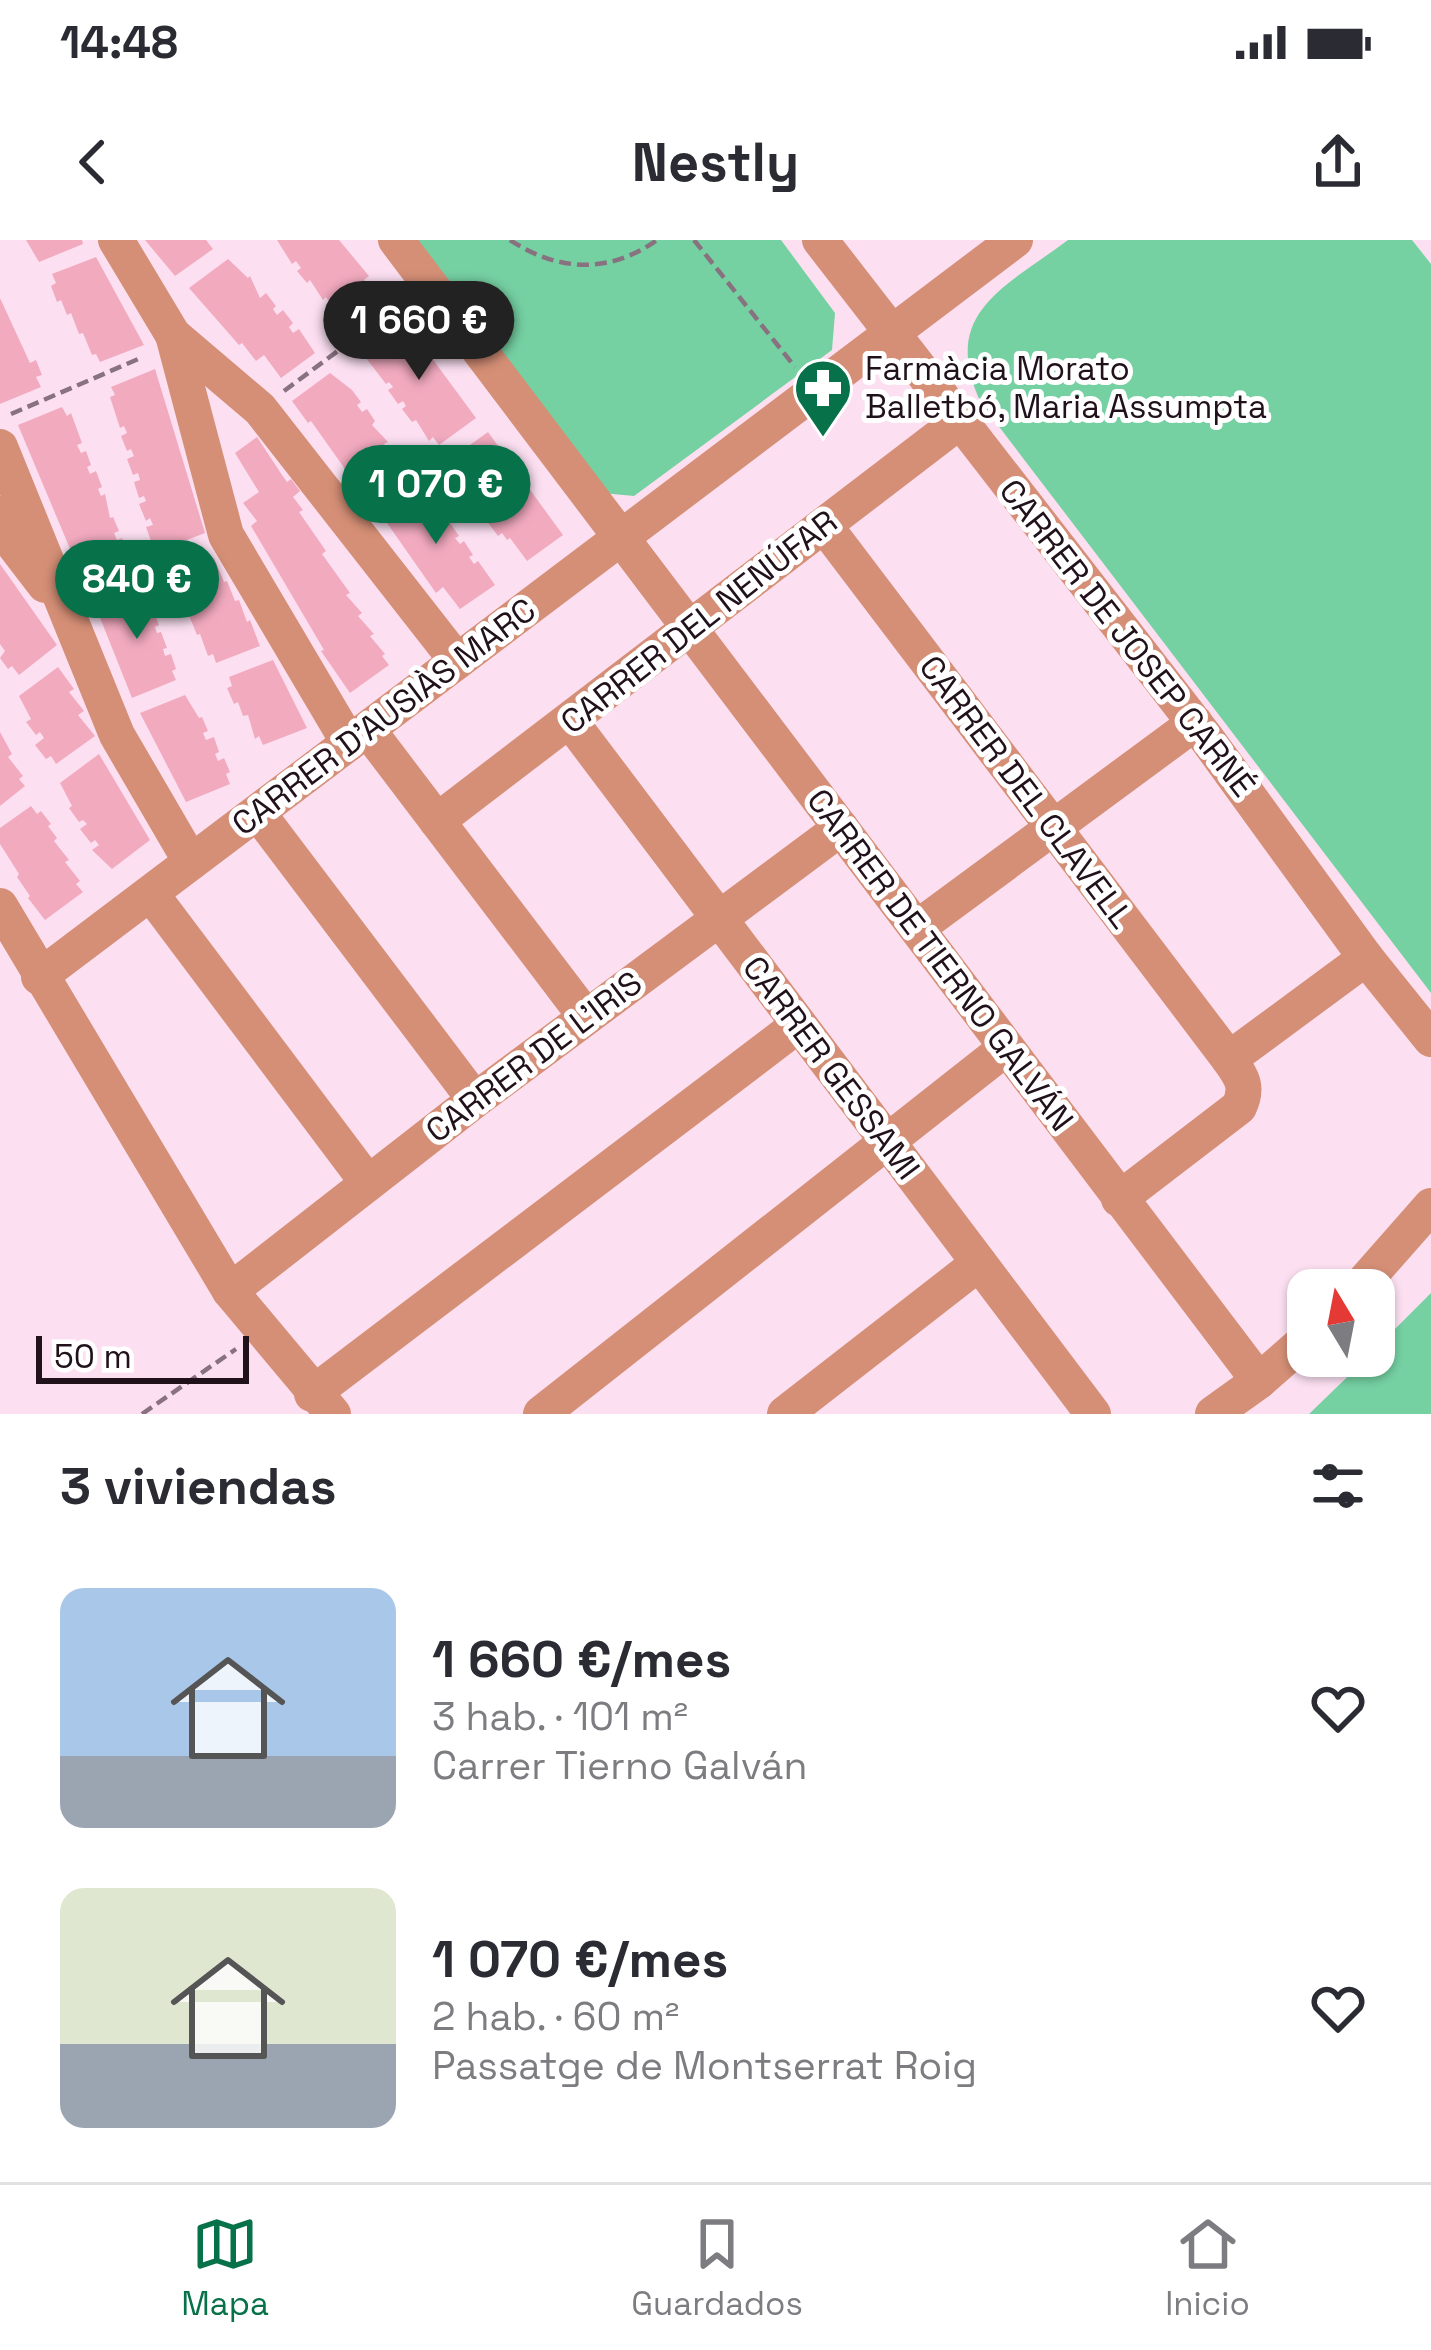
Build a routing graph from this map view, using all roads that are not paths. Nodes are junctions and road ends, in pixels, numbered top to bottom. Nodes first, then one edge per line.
1 (116, 240) edge
2 (396, 240) edge
3 (820, 240) edge
4 (1015, 240) edge
5 (891, 333) junction
6 (174, 339) junction
7 (960, 422) junction
8 (0, 447) edge
9 (0, 514) edge
10 (824, 525) junction
11 (621, 538) junction
12 (64, 605) junction
13 (689, 628) junction
14 (457, 661) junction
15 (571, 722) junction
16 (1195, 723) junction
17 (359, 736) junction
18 (258, 813) junction
19 (437, 821) junction
20 (1052, 827) junction
21 (841, 828) junction
22 (191, 862) junction
23 (151, 894) junction
24 (0, 906) edge
25 (718, 919) junction
26 (917, 928) junction
27 (1366, 958) junction
28 (39, 977) junction
29 (586, 1017) junction
30 (797, 1025) junction
31 (1431, 1039) edge
32 (1006, 1048) junction
33 (1229, 1059) junction
34 (476, 1100) junction
35 (885, 1139) junction
36 (368, 1183) junction
37 (1119, 1199) junction
38 (1431, 1206) edge
39 (979, 1263) junction
40 (1376, 1269) edge
41 (230, 1291) junction
42 (1287, 1356) edge
43 (1259, 1381) junction
44 (323, 1404) edge
45 (542, 1414) edge
46 (785, 1414) edge
47 (1093, 1414) edge
48 (1213, 1414) edge

1 - 6 street
2 - 11 street, CARRER DE TIERNO GALVÁN
3 - 5 street, CARRER DE JOSEP CARNÉ
4 - 5 street, CARRER D'AUSIÀS MARC
5 - 7 street, CARRER DE JOSEP CARNÉ
5 - 11 street, CARRER D'AUSIÀS MARC
6 - 14 street
6 - 17 street
7 - 10 street, CARRER DEL NENÚFAR
7 - 16 street, CARRER DE JOSEP CARNÉ
8 - 12 street
9 - 12 street
10 - 13 street, CARRER DEL NENÚFAR
10 - 20 street, CARRER DEL CLAVELL
11 - 13 street, CARRER DE TIERNO GALVÁN
11 - 14 street, CARRER D'AUSIÀS MARC
12 - 22 street
13 - 15 street, CARRER DEL NENÚFAR
13 - 21 street, CARRER DE TIERNO GALVÁN
14 - 17 street, CARRER D'AUSIÀS MARC
15 - 19 street, CARRER DEL NENÚFAR
15 - 25 street, CARRER GESSAMI
16 - 20 street
16 - 27 street, CARRER DE JOSEP CARNÉ
17 - 18 street, CARRER D'AUSIÀS MARC
17 - 19 street
18 - 22 street, CARRER D'AUSIÀS MARC
18 - 34 street
19 - 29 street
20 - 26 street
20 - 33 street, CARRER DEL CLAVELL
21 - 25 street, CARRER DE L'IRIS
21 - 26 street, CARRER DE TIERNO GALVÁN
22 - 23 street, CARRER D'AUSIÀS MARC
23 - 28 street, CARRER D'AUSIÀS MARC
23 - 36 street
24 - 28 street
25 - 29 street, CARRER DE L'IRIS
25 - 30 street, CARRER GESSAMI
26 - 32 street, CARRER DE TIERNO GALVÁN
27 - 31 street, CARRER DE JOSEP CARNÉ
27 - 33 street
28 - 41 street
29 - 34 street, CARRER DE L'IRIS
30 - 35 street, CARRER GESSAMI
30 - 44 street
32 - 35 street
32 - 37 street, CARRER DE TIERNO GALVÁN
33 - 37 street
34 - 36 street, CARRER DE L'IRIS
35 - 39 street, CARRER GESSAMI
35 - 45 street
36 - 41 street, CARRER DE L'IRIS
37 - 43 street, CARRER DE TIERNO GALVÁN
38 - 40 street
39 - 46 street
39 - 47 street, CARRER GESSAMI
41 - 44 street
42 - 43 street
43 - 48 street

